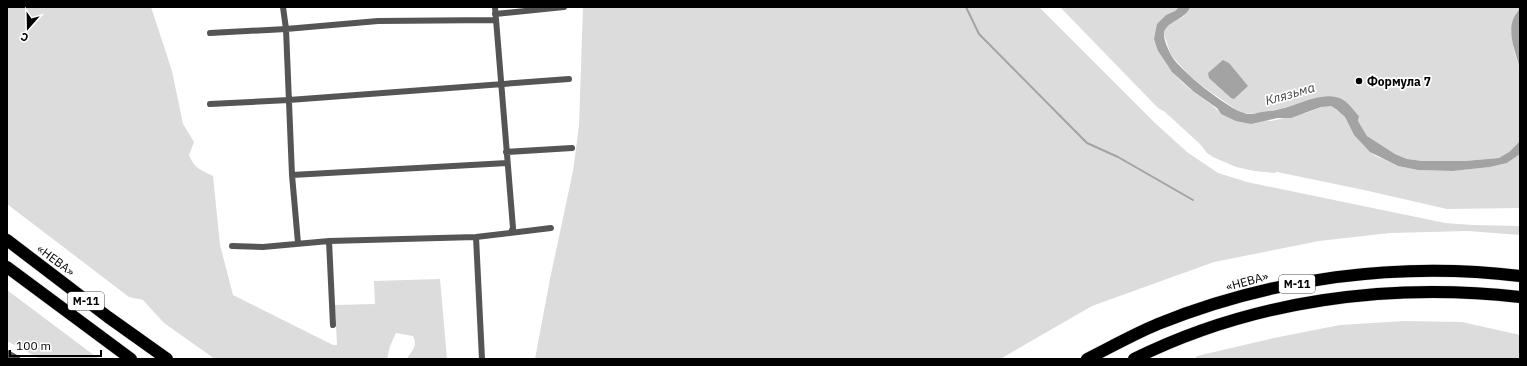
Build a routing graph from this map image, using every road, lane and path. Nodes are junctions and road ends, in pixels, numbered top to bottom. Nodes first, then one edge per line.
1 (283, 7) edge
2 (495, 7) edge
3 (564, 7) edge
4 (496, 17) junction
5 (286, 29) junction
6 (210, 33) dead end
7 (569, 79) dead end
8 (500, 85) junction
9 (289, 100) junction
10 (210, 104) dead end
11 (572, 148) dead end
12 (506, 152) junction
13 (507, 163) junction
14 (292, 175) junction
15 (551, 228) dead end
16 (511, 232) junction
17 (476, 237) junction
18 (7, 240) edge
19 (329, 241) junction
20 (298, 243) junction
21 (232, 246) dead end
22 (7, 267) edge
23 (1520, 276) edge
24 (1520, 297) edge
25 (333, 326) dead end
26 (7, 354) edge
27 (16, 359) edge
28 (131, 359) edge
29 (166, 359) edge
30 (482, 359) edge
31 (1088, 359) edge
32 (1134, 359) edge

1 - 5 street
2 - 4 street
3 - 4 street
4 - 5 street
4 - 8 street
5 - 6 street
5 - 9 street
7 - 8 street
8 - 9 street
8 - 12 street
9 - 10 street
9 - 14 street
11 - 12 street
12 - 13 street
13 - 14 street
13 - 16 street
14 - 20 street
15 - 16 street
16 - 17 street
17 - 19 street
17 - 30 street
18 - 29 highway, «НЕВА» / М-11
19 - 20 street
19 - 25 street
20 - 21 street
22 - 28 highway, М-11
23 - 31 highway, «НЕВА» / М-11
24 - 32 highway, М-11
26 - 27 street

